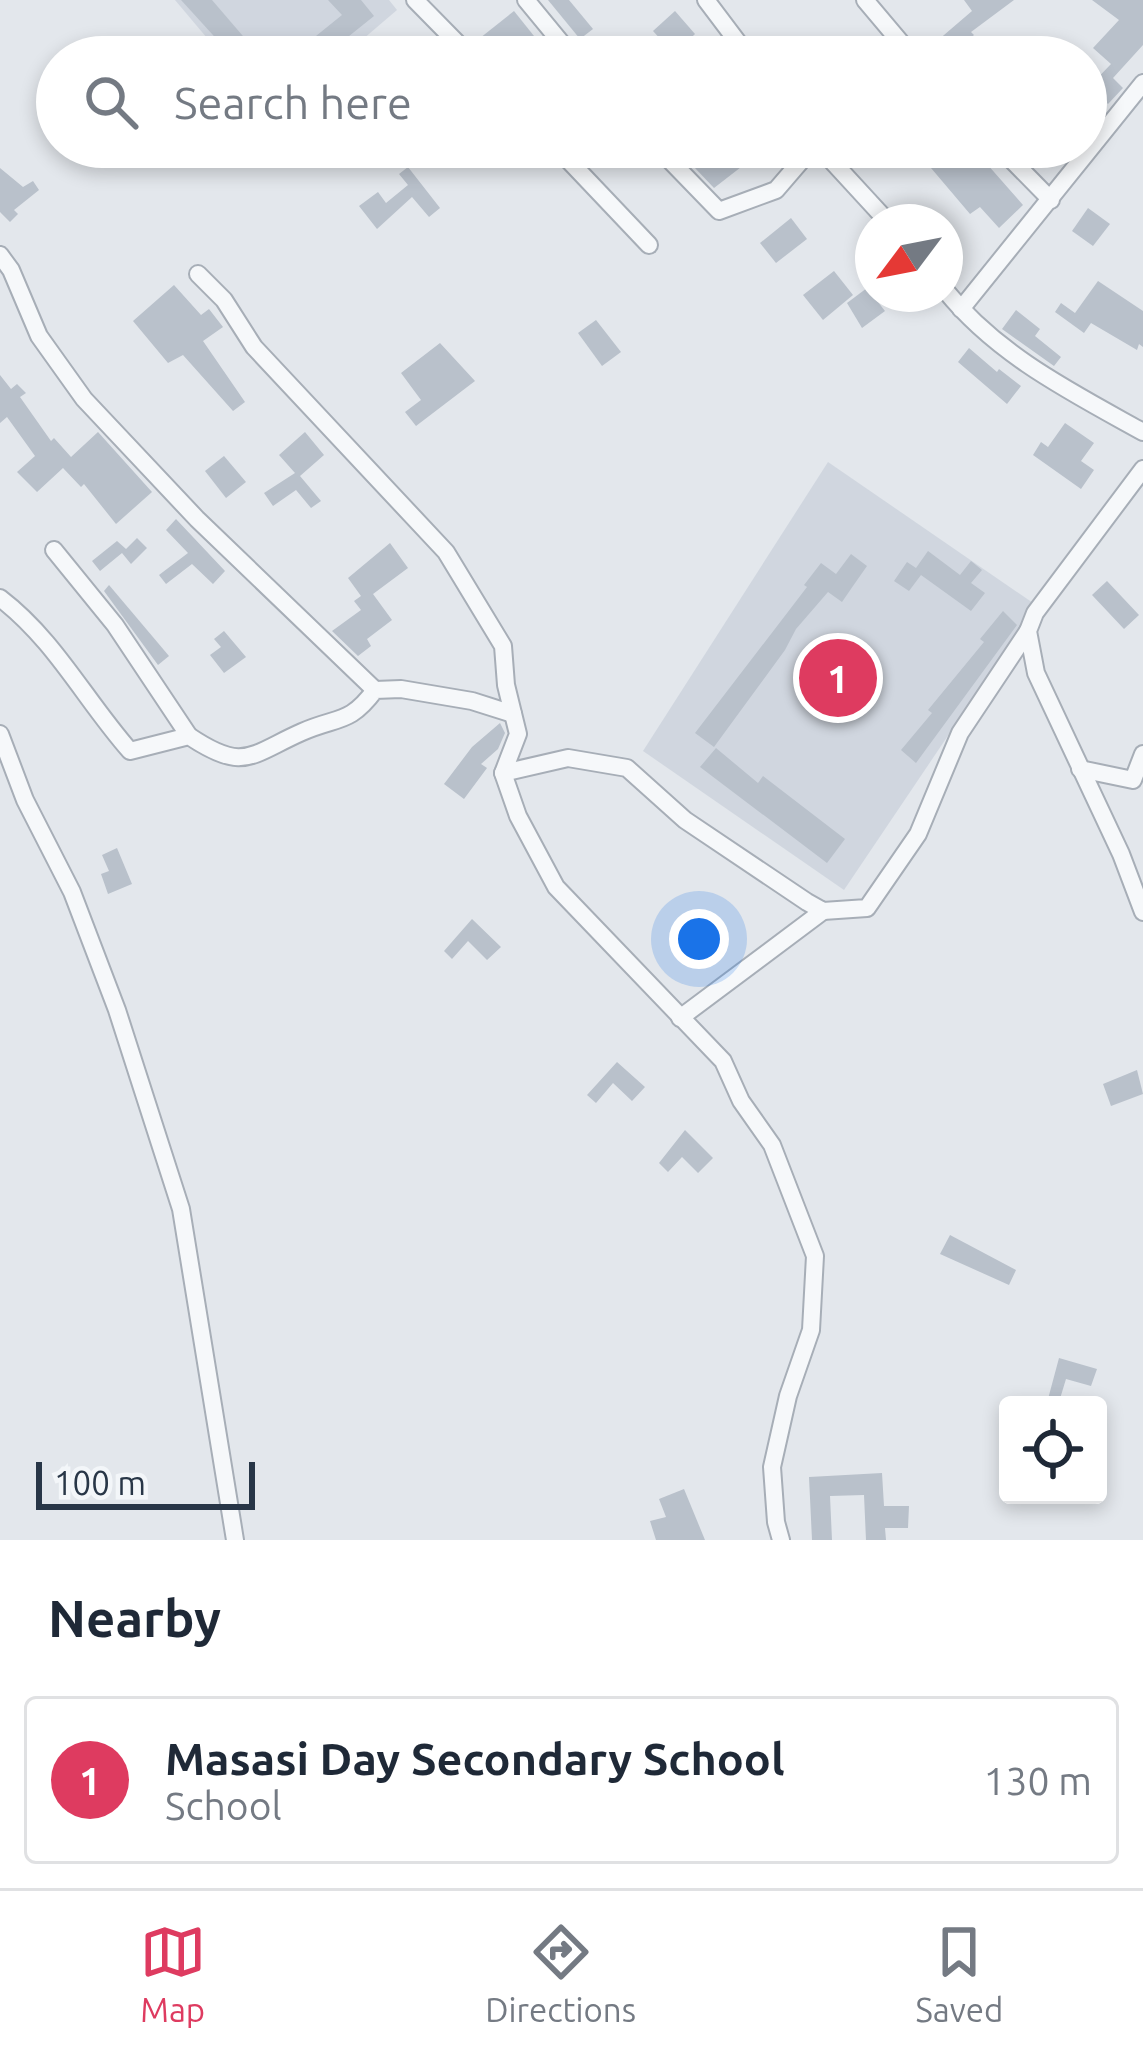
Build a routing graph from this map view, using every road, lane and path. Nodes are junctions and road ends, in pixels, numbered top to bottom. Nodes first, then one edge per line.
1 (415, 0) edge
2 (526, 0) edge
3 (706, 0) edge
4 (865, 0) edge
5 (450, 36) edge
6 (556, 36) edge
7 (733, 36) edge
8 (895, 36) edge
9 (1143, 83) edge
10 (1107, 129) edge
11 (576, 168) edge
12 (677, 168) edge
13 (796, 168) edge
14 (836, 168) edge
15 (1020, 168) edge
16 (1076, 168) edge
17 (1051, 200) junction
18 (870, 204) edge
19 (649, 245) dead end
20 (0, 255) edge
21 (198, 274) dead end
22 (963, 307) edge
23 (963, 311) edge
24 (1143, 432) edge
25 (1143, 469) edge
26 (54, 550) dead end
27 (0, 598) edge
28 (1028, 631) junction
29 (375, 690) junction
30 (513, 713) junction
31 (0, 734) edge
32 (189, 736) junction
33 (1143, 754) edge
34 (1080, 769) junction
35 (503, 773) junction
36 (823, 911) junction
37 (1143, 912) edge
38 (680, 1018) junction
39 (236, 1540) edge
40 (781, 1540) edge

1 - 5 street
2 - 6 street
3 - 7 street
4 - 8 street
9 - 10 street
11 - 19 street
12 - 13 street
14 - 18 street
15 - 17 street
16 - 17 street
17 - 22 street
20 - 29 street
21 - 30 street
23 - 24 street
25 - 28 street
26 - 32 street
27 - 32 street
28 - 34 street
28 - 36 street
29 - 30 street
29 - 32 street
30 - 35 street
31 - 39 street
33 - 34 street
34 - 37 street
35 - 36 street
35 - 38 street
36 - 38 street
38 - 40 street

